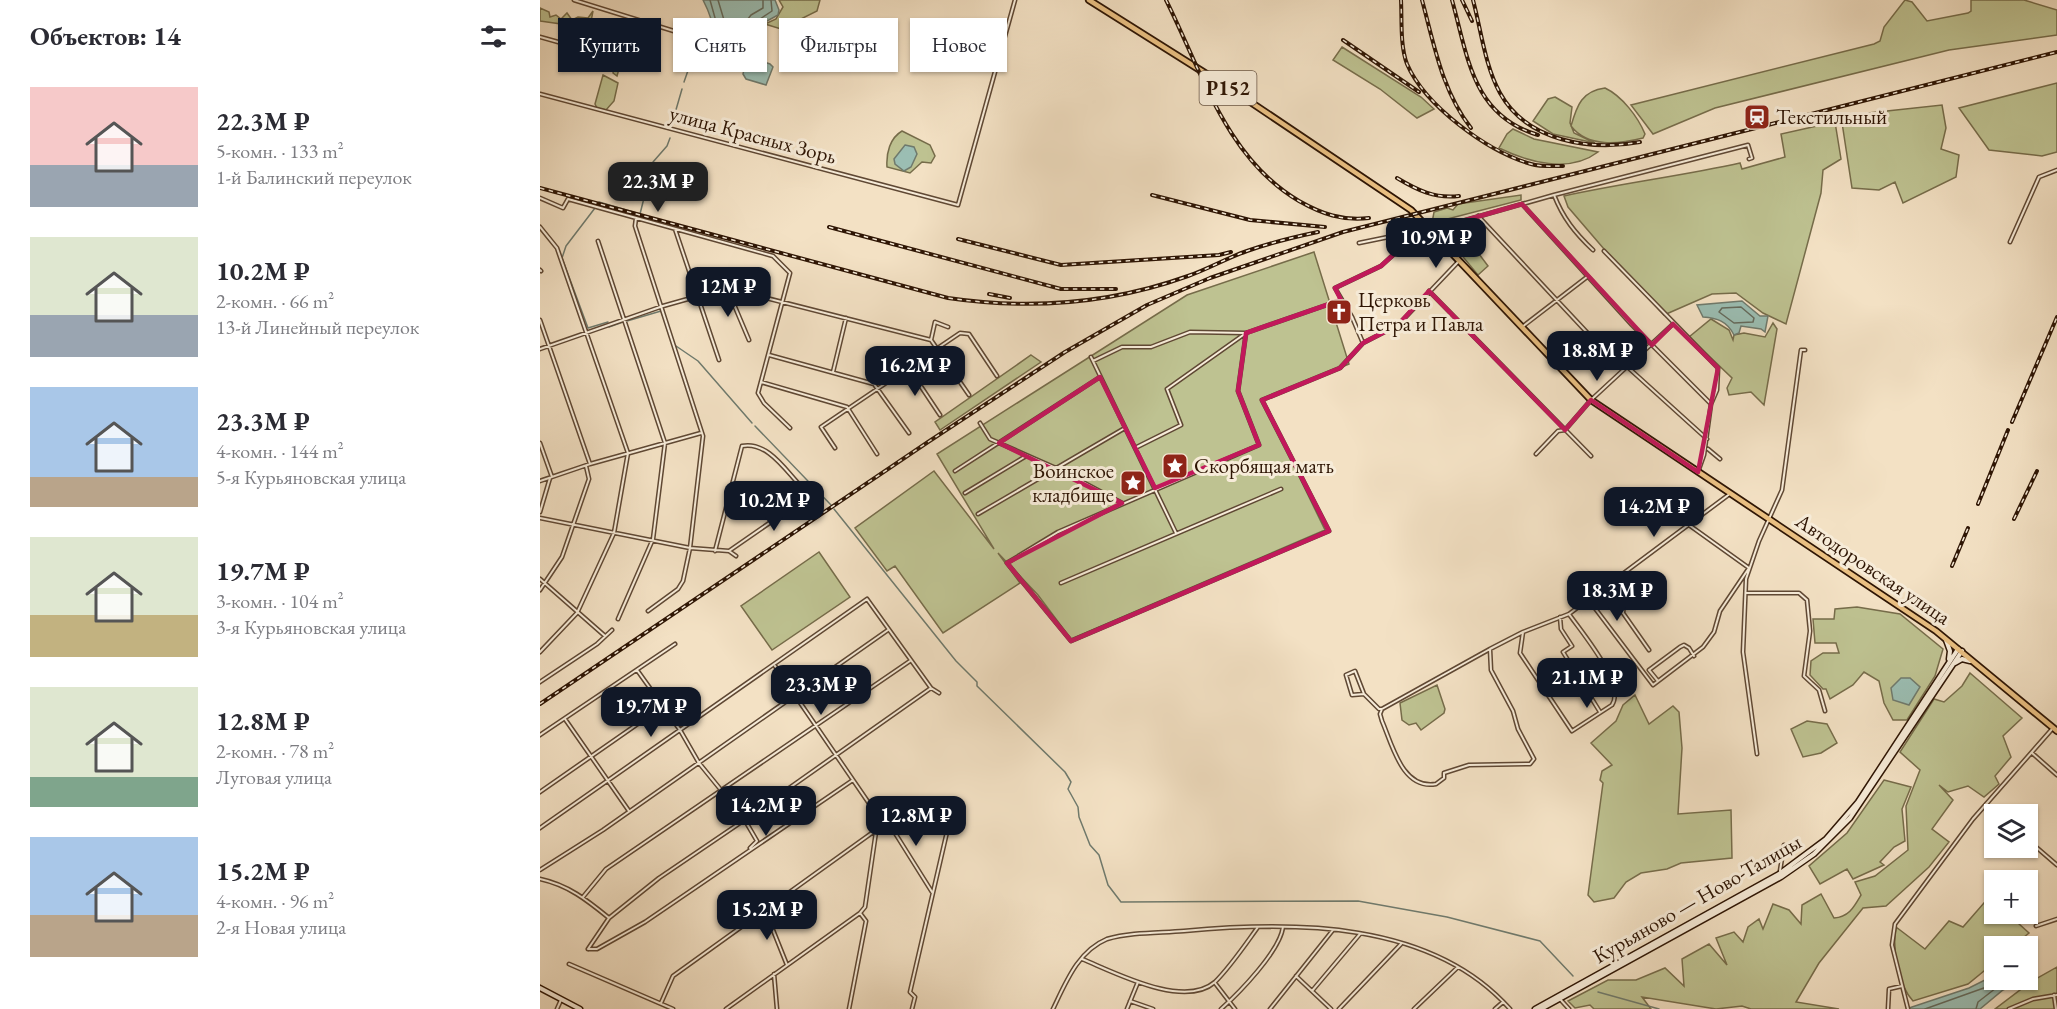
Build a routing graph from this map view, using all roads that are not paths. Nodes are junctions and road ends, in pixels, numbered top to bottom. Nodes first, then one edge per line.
1 (574, 0) edge
2 (1015, 0) edge
3 (1089, 0) edge
4 (673, 31) edge
5 (540, 37) edge
6 (558, 42) edge
7 (540, 94) edge
8 (1749, 159) dead end
9 (2057, 170) edge
10 (1554, 195) junction
11 (540, 198) edge
12 (1522, 204) junction
13 (1478, 216) junction
14 (636, 218) junction
15 (1426, 225) junction
16 (540, 227) edge
17 (675, 228) junction
18 (1431, 230) junction
19 (598, 241) dead end
20 (1359, 243) dead end
21 (2010, 243) dead end
22 (1406, 245) junction
23 (1593, 250) dead end
24 (1604, 251) dead end
25 (1459, 261) junction
26 (1587, 277) junction
27 (727, 288) junction
28 (1428, 291) junction
29 (696, 296) junction
30 (783, 300) junction
31 (1341, 300) junction
32 (1557, 301) junction
33 (663, 306) junction
34 (846, 318) junction
35 (540, 320) edge
36 (624, 320) junction
37 (1673, 324) junction
38 (948, 327) dead end
39 (1521, 328) junction
40 (585, 333) junction
41 (1246, 333) junction
42 (748, 340) dead end
43 (931, 340) junction
44 (1363, 344) junction
45 (549, 345) junction
46 (1652, 345) junction
47 (936, 347) junction
48 (540, 349) edge
49 (1805, 350) dead end
50 (769, 355) junction
51 (1091, 357) dead end
52 (719, 360) dead end
53 (1093, 362) junction
54 (908, 367) junction
55 (1629, 368) junction
56 (833, 372) junction
57 (997, 376) dead end
58 (1100, 377) junction
59 (761, 382) junction
60 (877, 387) junction
61 (969, 395) dead end
62 (1592, 400) junction
63 (1711, 404) junction
64 (847, 407) junction
65 (940, 415) dead end
66 (980, 423) dead end
67 (790, 428) dead end
68 (1125, 428) junction
69 (1565, 430) junction
70 (702, 434) junction
71 (909, 434) dead end
72 (1707, 439) junction
73 (540, 443) edge
74 (665, 443) junction
75 (999, 444) junction
76 (835, 448) dead end
77 (1135, 448) junction
78 (1708, 449) dead end
79 (628, 453) junction
80 (878, 454) dead end
81 (1536, 454) dead end
82 (1026, 456) junction
83 (1592, 456) dead end
84 (1720, 459) dead end
85 (590, 464) junction
86 (586, 466) junction
87 (1058, 469) junction
88 (955, 471) dead end
89 (1698, 472) junction
90 (551, 478) junction
91 (540, 481) edge
92 (798, 483) dead end
93 (1155, 488) junction
94 (1281, 489) dead end
95 (965, 493) dead end
96 (1731, 493) junction
97 (807, 497) dead end
98 (1122, 503) junction
99 (540, 512) edge
100 (978, 514) dead end
101 (540, 518) edge
102 (1769, 518) junction
103 (572, 525) junction
104 (1689, 525) junction
105 (614, 531) junction
106 (1176, 533) junction
107 (652, 539) junction
108 (690, 548) junction
109 (715, 551) junction
110 (729, 551) junction
111 (736, 556) dead end
112 (1749, 568) junction
113 (540, 579) edge
114 (1061, 583) dead end
115 (546, 584) junction
116 (1609, 584) junction
117 (540, 590) edge
118 (1746, 593) junction
119 (1634, 596) dead end
120 (1588, 599) junction
121 (1624, 603) junction
122 (648, 611) dead end
123 (577, 613) junction
124 (1569, 614) junction
125 (1560, 617) junction
126 (618, 619) dead end
127 (612, 630) dead end
128 (889, 630) junction
129 (1523, 632) junction
130 (605, 636) junction
131 (1944, 637) junction
132 (675, 644) dead end
133 (1648, 648) dead end
134 (1490, 649) junction
135 (1960, 650) junction
136 (540, 652) edge
137 (1694, 656) junction
138 (912, 660) junction
139 (1600, 661) junction
140 (1976, 663) junction
141 (1950, 665) junction
142 (775, 666) junction
143 (638, 670) junction
144 (1576, 675) junction
145 (1610, 676) junction
146 (540, 682) edge
147 (1658, 682) junction
148 (932, 688) junction
149 (939, 693) dead end
150 (1588, 693) junction
151 (1365, 694) junction
152 (795, 696) junction
153 (662, 707) junction
154 (1382, 709) junction
155 (1825, 711) dead end
156 (1600, 712) junction
157 (565, 719) junction
158 (817, 726) junction
159 (2055, 729) edge
160 (680, 730) junction
161 (540, 735) edge
162 (2032, 753) junction
163 (1757, 754) dead end
164 (836, 756) junction
165 (591, 757) junction
166 (699, 763) junction
167 (2057, 775) edge
168 (852, 779) junction
169 (608, 781) junction
170 (721, 790) junction
171 (540, 792) edge
172 (1986, 804) edge
173 (1984, 807) edge
174 (629, 811) junction
175 (877, 815) junction
176 (743, 817) junction
177 (950, 819) dead end
178 (540, 828) edge
179 (876, 830) junction
180 (1784, 845) dead end
181 (2038, 849) edge
182 (746, 852) junction
183 (2057, 865) edge
184 (540, 870) edge
185 (1779, 874) junction
186 (540, 879) edge
187 (932, 892) junction
188 (583, 897) junction
189 (765, 910) junction
190 (860, 913) junction
191 (609, 918) junction
192 (2057, 919) edge
193 (2036, 926) dead end
194 (1258, 927) junction
195 (1283, 927) junction
196 (1333, 930) junction
197 (1360, 934) junction
198 (1401, 944) junction
199 (1080, 958) junction
200 (569, 964) dead end
201 (788, 965) junction
202 (1458, 967) junction
203 (774, 974) junction
204 (1296, 976) junction
205 (1138, 982) junction
206 (1215, 983) junction
207 (1902, 986) junction
208 (540, 988) edge
209 (1312, 991) junction
210 (2056, 995) edge
211 (1559, 998) junction
212 (561, 1000) junction
213 (1130, 1001) junction
214 (1230, 1002) junction
215 (1503, 1002) junction
216 (661, 1003) junction
217 (1907, 1007) edge
218 (556, 1009) edge
219 (580, 1009) edge
220 (673, 1009) edge
221 (726, 1009) edge
222 (777, 1009) edge
223 (849, 1009) edge
224 (912, 1009) edge
225 (1053, 1009) edge
226 (1127, 1009) edge
227 (1153, 1009) edge
228 (1221, 1009) edge
229 (1235, 1009) edge
230 (1270, 1009) edge
231 (1331, 1009) edge
232 (1339, 1009) edge
233 (1414, 1009) edge
234 (1495, 1009) edge
235 (1510, 1009) edge
236 (1535, 1009) edge
237 (1541, 1009) edge
238 (1569, 1009) edge
239 (1888, 1009) edge
240 (2009, 1009) edge
241 (2056, 1009) edge

1 - 4 street
2 - 7 street, улица Красных Зорь
3 - 15 main road, Автодоровская улица / Р152
5 - 6 street
8 - 10 street
9 - 21 street
10 - 12 street
10 - 23 street
11 - 14 street
12 - 13 street
12 - 26 street
13 - 18 street
13 - 32 street
14 - 17 street
14 - 33 street
15 - 18 main road, Автодоровская улица
15 - 22 street
16 - 40 street
17 - 29 street
17 - 30 street
18 - 25 main road, Автодоровская улица
19 - 36 street
20 - 22 street
22 - 31 street
24 - 37 street
25 - 28 street
25 - 39 main road, Автодоровская улица
26 - 32 street
26 - 46 street
27 - 29 street
27 - 30 street
27 - 42 street
28 - 44 street
28 - 69 street
29 - 33 street
29 - 52 street
30 - 34 street
30 - 50 street
31 - 41 street
31 - 44 street
32 - 39 street
32 - 55 street
33 - 36 street
33 - 70 street
34 - 43 street
34 - 56 street
35 - 45 street
36 - 40 street
36 - 74 street
37 - 46 street
37 - 63 street
38 - 43 street
39 - 62 main road, Автодоровская улица
40 - 45 street
40 - 79 street
41 - 53 street
41 - 77 street
41 - 93 street
43 - 47 street
44 - 98 street
45 - 48 street
45 - 85 street
46 - 55 street
46 - 63 street
47 - 54 street
47 - 57 street
47 - 61 street
49 - 102 street, Автодоровская улица
50 - 56 street
50 - 59 street
51 - 53 street
53 - 58 street
54 - 60 street
54 - 65 street
55 - 62 street
55 - 72 street
56 - 60 street
58 - 68 street
58 - 75 street
59 - 64 street
59 - 67 street
60 - 64 street
60 - 71 street
62 - 69 street
62 - 89 main road, Автодоровская улица
63 - 72 street
64 - 76 street
64 - 80 street
66 - 75 street
68 - 77 street
68 - 87 street
69 - 81 street
69 - 83 street
70 - 74 street
70 - 108 street
72 - 89 street
73 - 90 street
74 - 79 street
74 - 107 street
75 - 82 street
75 - 88 street
77 - 93 street
78 - 84 street
79 - 85 street
79 - 105 street
82 - 87 street
82 - 95 street
85 - 86 street
86 - 90 street
86 - 103 street
87 - 98 street
87 - 100 street
89 - 96 main road, Автодоровская улица
90 - 91 street
90 - 99 street
92 - 109 street
93 - 98 street
93 - 106 street
94 - 106 street
96 - 102 main road, Автодоровская улица
96 - 104 street
97 - 110 street
101 - 103 street
102 - 112 street, Автодоровская улица
102 - 131 main road, Автодоровская улица
103 - 105 street
103 - 115 street
104 - 112 street
104 - 116 street
105 - 107 street
105 - 123 street
106 - 114 street
107 - 108 street
107 - 126 street
108 - 109 street
108 - 122 street
109 - 110 street
110 - 111 street
112 - 118 street, Автодоровская улица
112 - 137 street
113 - 115 street
115 - 117 street
115 - 123 street
116 - 120 street
116 - 121 street
118 - 155 street
118 - 163 street, Автодоровская улица
119 - 121 street
120 - 124 street
120 - 147 street
121 - 133 street
123 - 130 street
123 - 136 street
124 - 125 street
124 - 139 street
125 - 129 street
125 - 144 street
127 - 130 street
128 - 138 street
128 - 142 street
128 - 152 street
129 - 134 street
129 - 156 street
130 - 146 street
131 - 135 main road, Автодоровская улица
131 - 141 main road
132 - 143 street
134 - 154 street
134 - 154 street
135 - 140 main road, Автодоровская улица
135 - 141 main road, Курьяново — Ново-Талицы
137 - 147 street
137 - 147 street
138 - 148 street
138 - 158 street
139 - 144 street
139 - 145 street
140 - 141 main road
140 - 159 main road, Автодоровская улица
141 - 185 main road, Курьяново — Ново-Талицы
141 - 211 main road, Курьяново — Ново-Талицы
142 - 152 street
142 - 160 street
143 - 153 street
143 - 157 street
144 - 150 street
145 - 150 street
145 - 156 street
148 - 149 street
148 - 164 street
150 - 156 street
151 - 151 street
151 - 154 street
152 - 158 street
152 - 166 street
153 - 160 street
153 - 165 street
157 - 161 street
157 - 165 street
158 - 164 street
158 - 170 street
159 - 162 street
160 - 166 street
160 - 169 street
162 - 167 street
162 - 172 street
164 - 168 street
164 - 176 street
165 - 169 street
165 - 171 street
166 - 170 street
166 - 174 street
168 - 175 street
168 - 182 street
169 - 174 street
169 - 178 street
170 - 176 street
170 - 188 street
173 - 207 street
174 - 184 street
175 - 179 street
175 - 187 street
176 - 182 street
176 - 191 street
177 - 187 street
179 - 189 street
179 - 190 street
180 - 185 street
181 - 183 street
182 - 191 street
185 - 236 main road, Курьяново — Ново-Талицы
186 - 188 street
187 - 224 street
188 - 191 street
189 - 201 street
189 - 216 street
190 - 201 street
190 - 223 street
192 - 193 street
194 - 195 street
194 - 199 street
194 - 206 street
195 - 196 street
195 - 214 street
196 - 197 street
196 - 204 street
197 - 198 street
197 - 209 street
198 - 202 street
198 - 232 street
199 - 205 street
199 - 225 street
200 - 216 street
201 - 203 street
202 - 215 street
202 - 233 street
203 - 221 street
203 - 222 street
204 - 209 street
204 - 230 street
205 - 206 street
205 - 213 street
206 - 214 street
207 - 217 street
207 - 239 street
208 - 212 main road
209 - 231 street
210 - 240 street
210 - 241 street
211 - 237 main road, Курьяново — Ново-Талицы
211 - 238 street
212 - 218 street
212 - 219 main road
213 - 226 street
213 - 227 street
214 - 228 street
214 - 229 street
215 - 234 street
215 - 235 street
216 - 220 street

